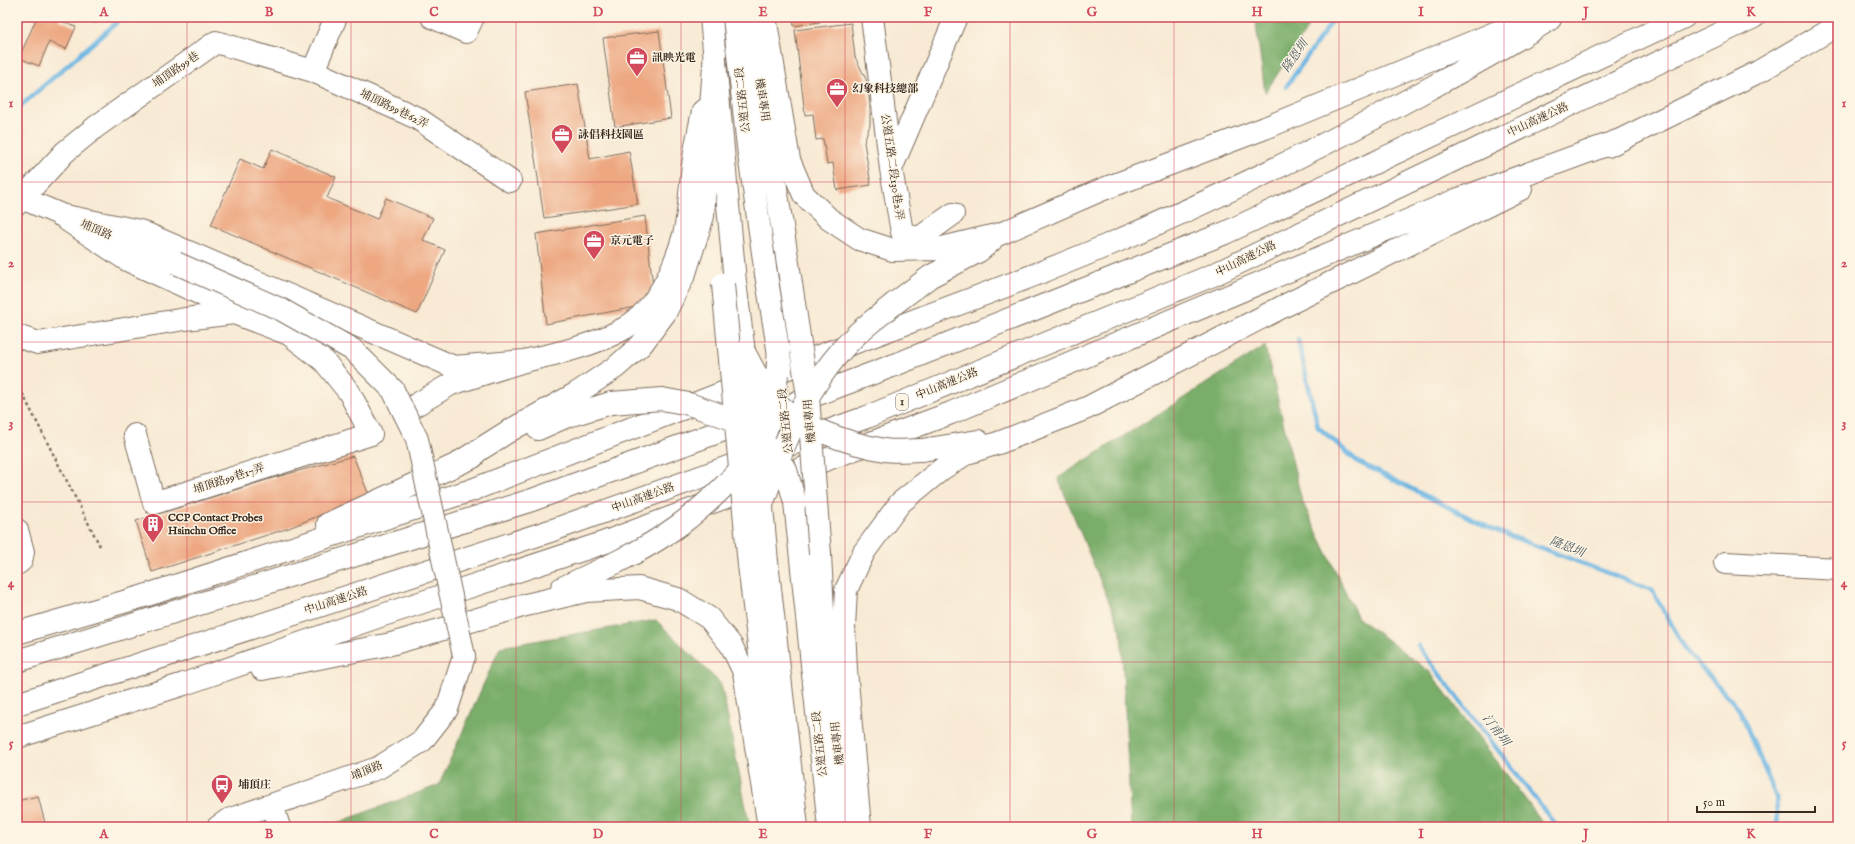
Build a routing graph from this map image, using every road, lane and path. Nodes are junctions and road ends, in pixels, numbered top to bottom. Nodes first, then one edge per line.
1 (336, 17) edge
2 (432, 17) edge
3 (473, 17) edge
4 (711, 17) edge
5 (734, 17) edge
6 (749, 17) edge
7 (765, 17) edge
8 (872, 17) edge
9 (956, 17) edge
10 (1684, 17) edge
11 (1754, 17) edge
12 (1552, 18) edge
13 (1838, 25) edge
14 (715, 52) junction
15 (313, 71) junction
16 (1620, 140) junction
17 (891, 169) junction
18 (510, 181) dead end
19 (19, 200) edge
20 (953, 214) dead end
21 (60, 215) junction
22 (1000, 234) junction
23 (729, 283) junction
24 (234, 314) junction
25 (17, 336) edge
26 (744, 352) junction
27 (524, 361) junction
28 (17, 383) edge
29 (808, 396) junction
30 (1087, 408) junction
31 (404, 412) junction
32 (791, 418) junction
33 (735, 420) junction
34 (135, 434) dead end
35 (758, 440) junction
36 (778, 458) junction
37 (460, 462) junction
38 (741, 468) junction
39 (762, 502) junction
40 (795, 502) junction
41 (17, 530) edge
42 (101, 548) dead end
43 (810, 555) junction
44 (1725, 563) dead end
45 (17, 564) edge
46 (758, 564) junction
47 (1838, 569) edge
48 (144, 596) junction
49 (526, 605) junction
50 (17, 633) edge
51 (17, 660) edge
52 (184, 684) junction
53 (17, 704) edge
54 (17, 737) edge
55 (272, 804) junction
56 (218, 827) edge
57 (278, 827) edge
58 (769, 827) edge
59 (781, 827) edge
60 (797, 827) edge
61 (828, 827) edge
62 (848, 827) edge
63 (860, 827) edge

1 - 15 main road
2 - 3 main road
4 - 14 main road
5 - 32 main road, 公道五路二段, bridge
6 - 29 main road, 機車專用, bridge
7 - 22 main road
8 - 17 main road, 公道五路二段130巷2弄
9 - 17 main road
10 - 51 main road
11 - 53 main road, 中山高速公路 / 1
12 - 22 main road
12 - 48 main road
13 - 16 main road
14 - 23 main road
14 - 27 main road
14 - 37 main road
15 - 18 main road, 埔頂路99巷62弄
15 - 19 main road, 埔頂路99巷
16 - 30 main road
16 - 52 main road
17 - 20 main road, 公道五路二段130巷2弄
19 - 21 main road, 埔頂路
21 - 24 main road
21 - 27 main road
21 - 31 main road, 埔頂路, bridge
22 - 29 main road, bridge
23 - 26 main road
23 - 33 main road, bridge
24 - 25 main road
24 - 34 main road, 埔頂路99巷17弄
26 - 32 main road, bridge
26 - 35 main road, bridge
27 - 31 main road
28 - 42 path
29 - 32 main road, bridge
30 - 32 main road, bridge
30 - 63 main road
31 - 55 main road, 埔頂路, bridge
32 - 35 main road, bridge
32 - 36 main road, bridge
32 - 40 main road, 公道五路二段, bridge
32 - 43 main road, 機車專用, bridge
33 - 35 main road, bridge
33 - 37 main road, bridge
33 - 38 main road, bridge
35 - 36 main road, bridge
35 - 38 main road, bridge
35 - 39 main road, bridge
36 - 39 main road, bridge
36 - 40 main road, bridge
37 - 48 main road
38 - 46 main road, bridge
38 - 49 main road, bridge
39 - 46 main road, bridge
40 - 43 main road, 公道五路二段
41 - 45 main road
43 - 61 main road, 公道五路二段
43 - 62 main road, 機車專用
44 - 47 main road
46 - 59 main road
46 - 60 main road
48 - 50 main road
49 - 52 main road
49 - 58 main road
52 - 54 main road
55 - 56 main road, 埔頂路
55 - 57 main road

